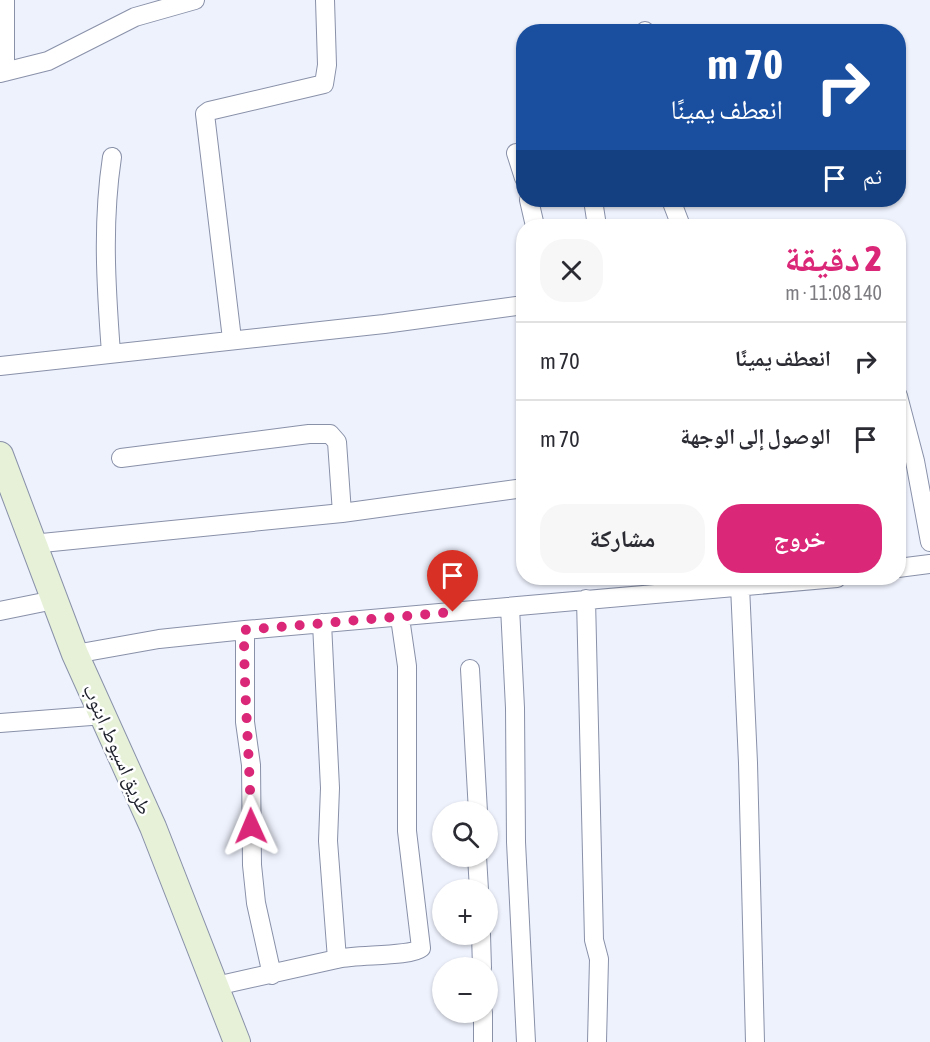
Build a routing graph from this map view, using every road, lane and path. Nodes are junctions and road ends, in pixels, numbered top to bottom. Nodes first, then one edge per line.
1 (5, 0) edge
2 (195, 0) edge
3 (325, 0) edge
4 (3, 73) edge
5 (112, 157) dead end
6 (516, 306) edge
7 (232, 339) junction
8 (111, 353) junction
9 (0, 366) edge
10 (906, 427) edge
11 (0, 455) edge
12 (121, 458) dead end
13 (516, 489) edge
14 (342, 513) junction
15 (930, 542) edge
16 (32, 544) junction
17 (930, 564) edge
18 (906, 567) edge
19 (752, 585) edge
20 (740, 586) junction
21 (586, 599) junction
22 (54, 600) junction
23 (510, 607) junction
24 (0, 611) edge
25 (400, 618) junction
26 (322, 623) junction
27 (244, 630) junction
28 (75, 654) junction
29 (470, 669) dead end
30 (104, 715) junction
31 (0, 723) edge
32 (477, 801) edge
33 (337, 959) junction
34 (272, 975) junction
35 (216, 986) junction
36 (483, 1023) edge
37 (237, 1042) edge
38 (483, 1042) edge
39 (526, 1042) edge
40 (597, 1042) edge
41 (755, 1042) edge

1 - 4 street
2 - 4 street
3 - 7 street
5 - 8 street
6 - 7 street
7 - 8 street
8 - 9 street
10 - 15 street
11 - 16 street, طريق اسيوط, ابنوب
12 - 14 street
13 - 14 street
14 - 16 street
16 - 22 street, طريق اسيوط, ابنوب
17 - 18 street
19 - 20 street
20 - 21 street
20 - 41 street
21 - 23 street
21 - 40 street
22 - 24 street
22 - 28 street, طريق اسيوط, ابنوب
23 - 25 street
23 - 39 street
25 - 26 street
25 - 33 street
26 - 27 street
26 - 33 street
27 - 28 street
27 - 34 street
28 - 30 street, طريق اسيوط, ابنوب
29 - 32 street
30 - 31 street
30 - 35 street, طريق اسيوط, ابنوب
33 - 34 street
34 - 35 street
35 - 37 street, طريق اسيوط, ابنوب
36 - 38 street

